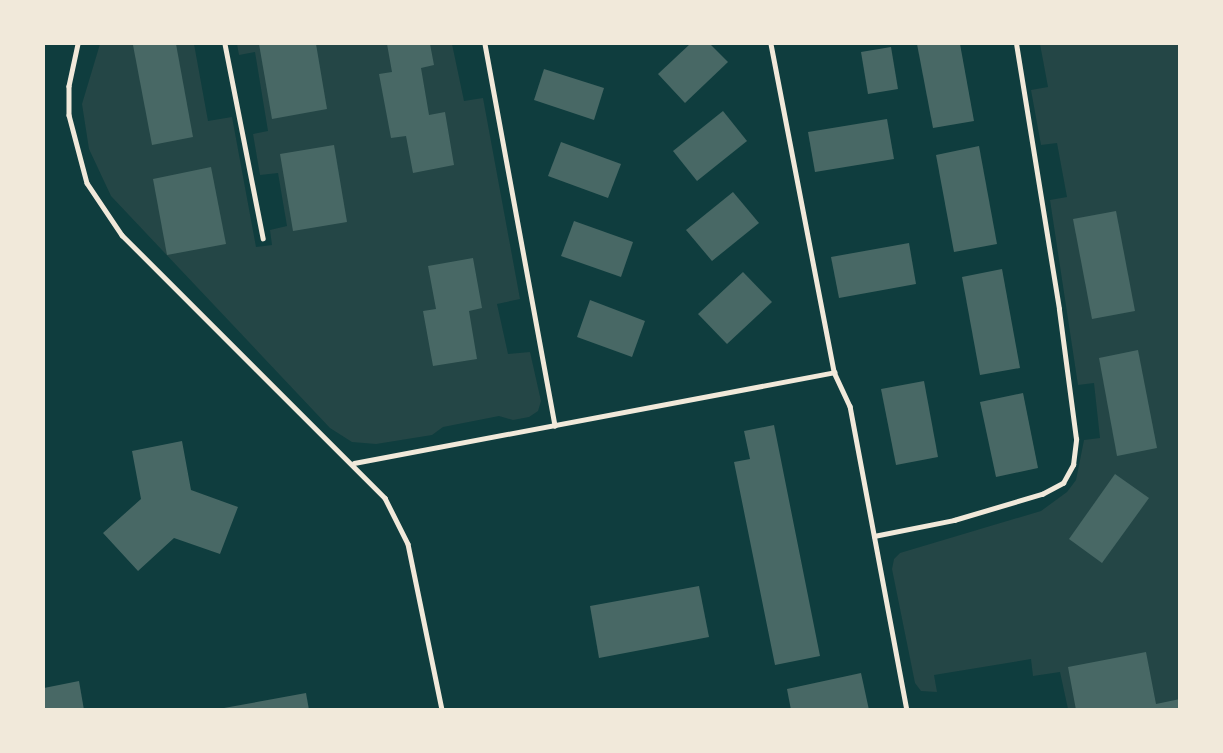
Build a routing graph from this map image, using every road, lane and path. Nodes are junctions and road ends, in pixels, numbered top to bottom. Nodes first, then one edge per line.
1 (78, 44) edge
2 (225, 44) edge
3 (484, 44) edge
4 (771, 44) edge
5 (1016, 44) edge
6 (263, 238) dead end
7 (834, 372) junction
8 (555, 426) junction
9 (353, 463) junction
10 (874, 536) junction
11 (442, 710) edge
12 (907, 710) edge

1 - 9 lane
2 - 6 lane
3 - 8 lane
4 - 7 lane
5 - 10 lane
7 - 8 lane
7 - 10 lane
8 - 9 lane
9 - 11 lane
10 - 12 lane

